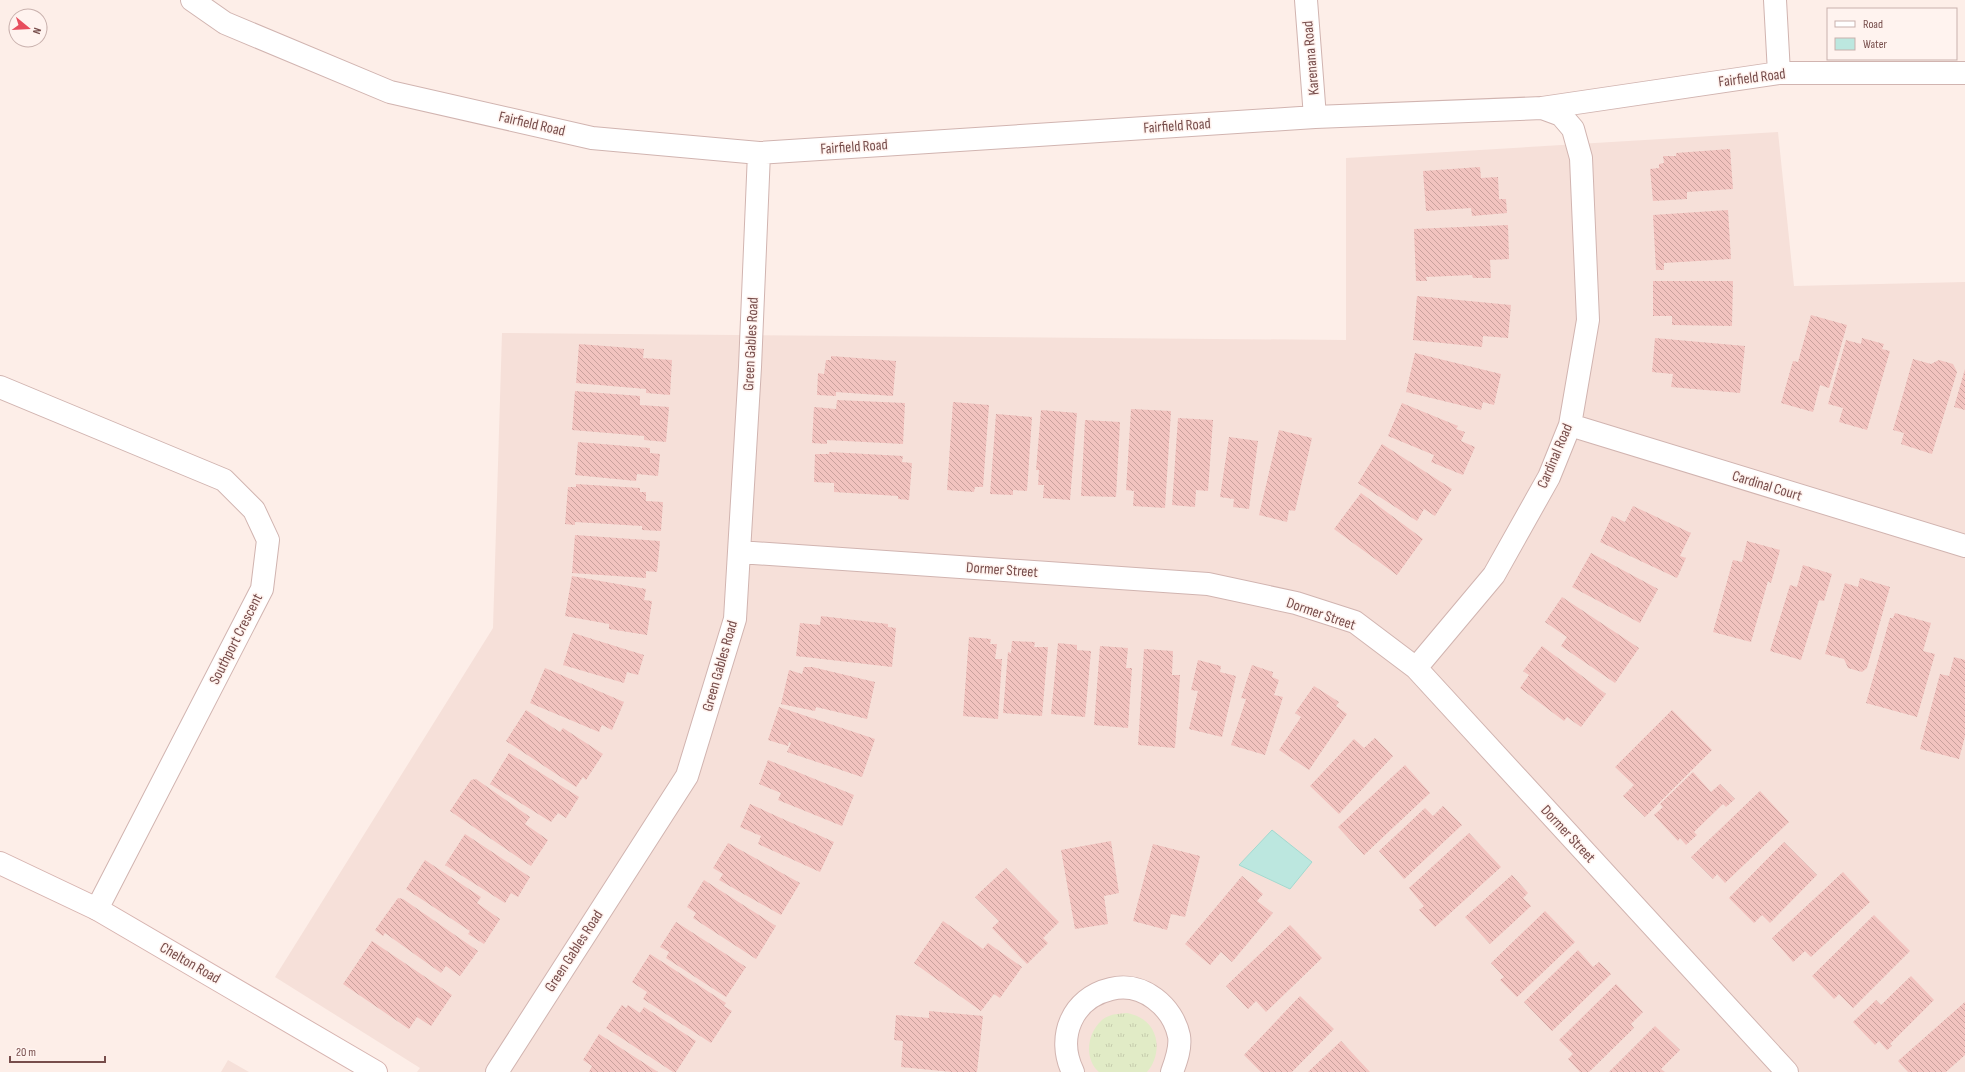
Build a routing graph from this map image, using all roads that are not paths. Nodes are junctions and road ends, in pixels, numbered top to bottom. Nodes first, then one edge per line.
1 (192, 0) edge
2 (1306, 0) edge
3 (1775, 0) edge
4 (1779, 73) junction
5 (1965, 73) edge
6 (1542, 108) junction
7 (1315, 117) junction
8 (759, 153) junction
9 (1581, 158) joint
10 (0, 387) edge
11 (1570, 425) junction
12 (1965, 546) edge
13 (739, 552) junction
14 (1416, 668) junction
15 (0, 863) edge
16 (97, 908) junction
17 (376, 1072) edge
18 (497, 1072) edge
19 (1073, 1072) edge
20 (1172, 1072) edge
21 (1788, 1072) edge

1 - 8 street, Fairfield Road
2 - 7 street, Karenana Road
3 - 4 street
4 - 5 street, Fairfield Road
4 - 6 street, Fairfield Road
6 - 7 street, Fairfield Road
6 - 9 street, Fairfield Road
7 - 8 street, Fairfield Road
8 - 13 street, Green Gables Road
9 - 11 street, Cardinal Road
10 - 16 street, Southport Crescent
11 - 12 street, Cardinal Court
11 - 14 street, Cardinal Road
13 - 14 street, Dormer Street
13 - 18 street, Green Gables Road
14 - 21 street, Dormer Street
15 - 16 street, Chelton Road
16 - 17 street, Chelton Road
19 - 20 street

